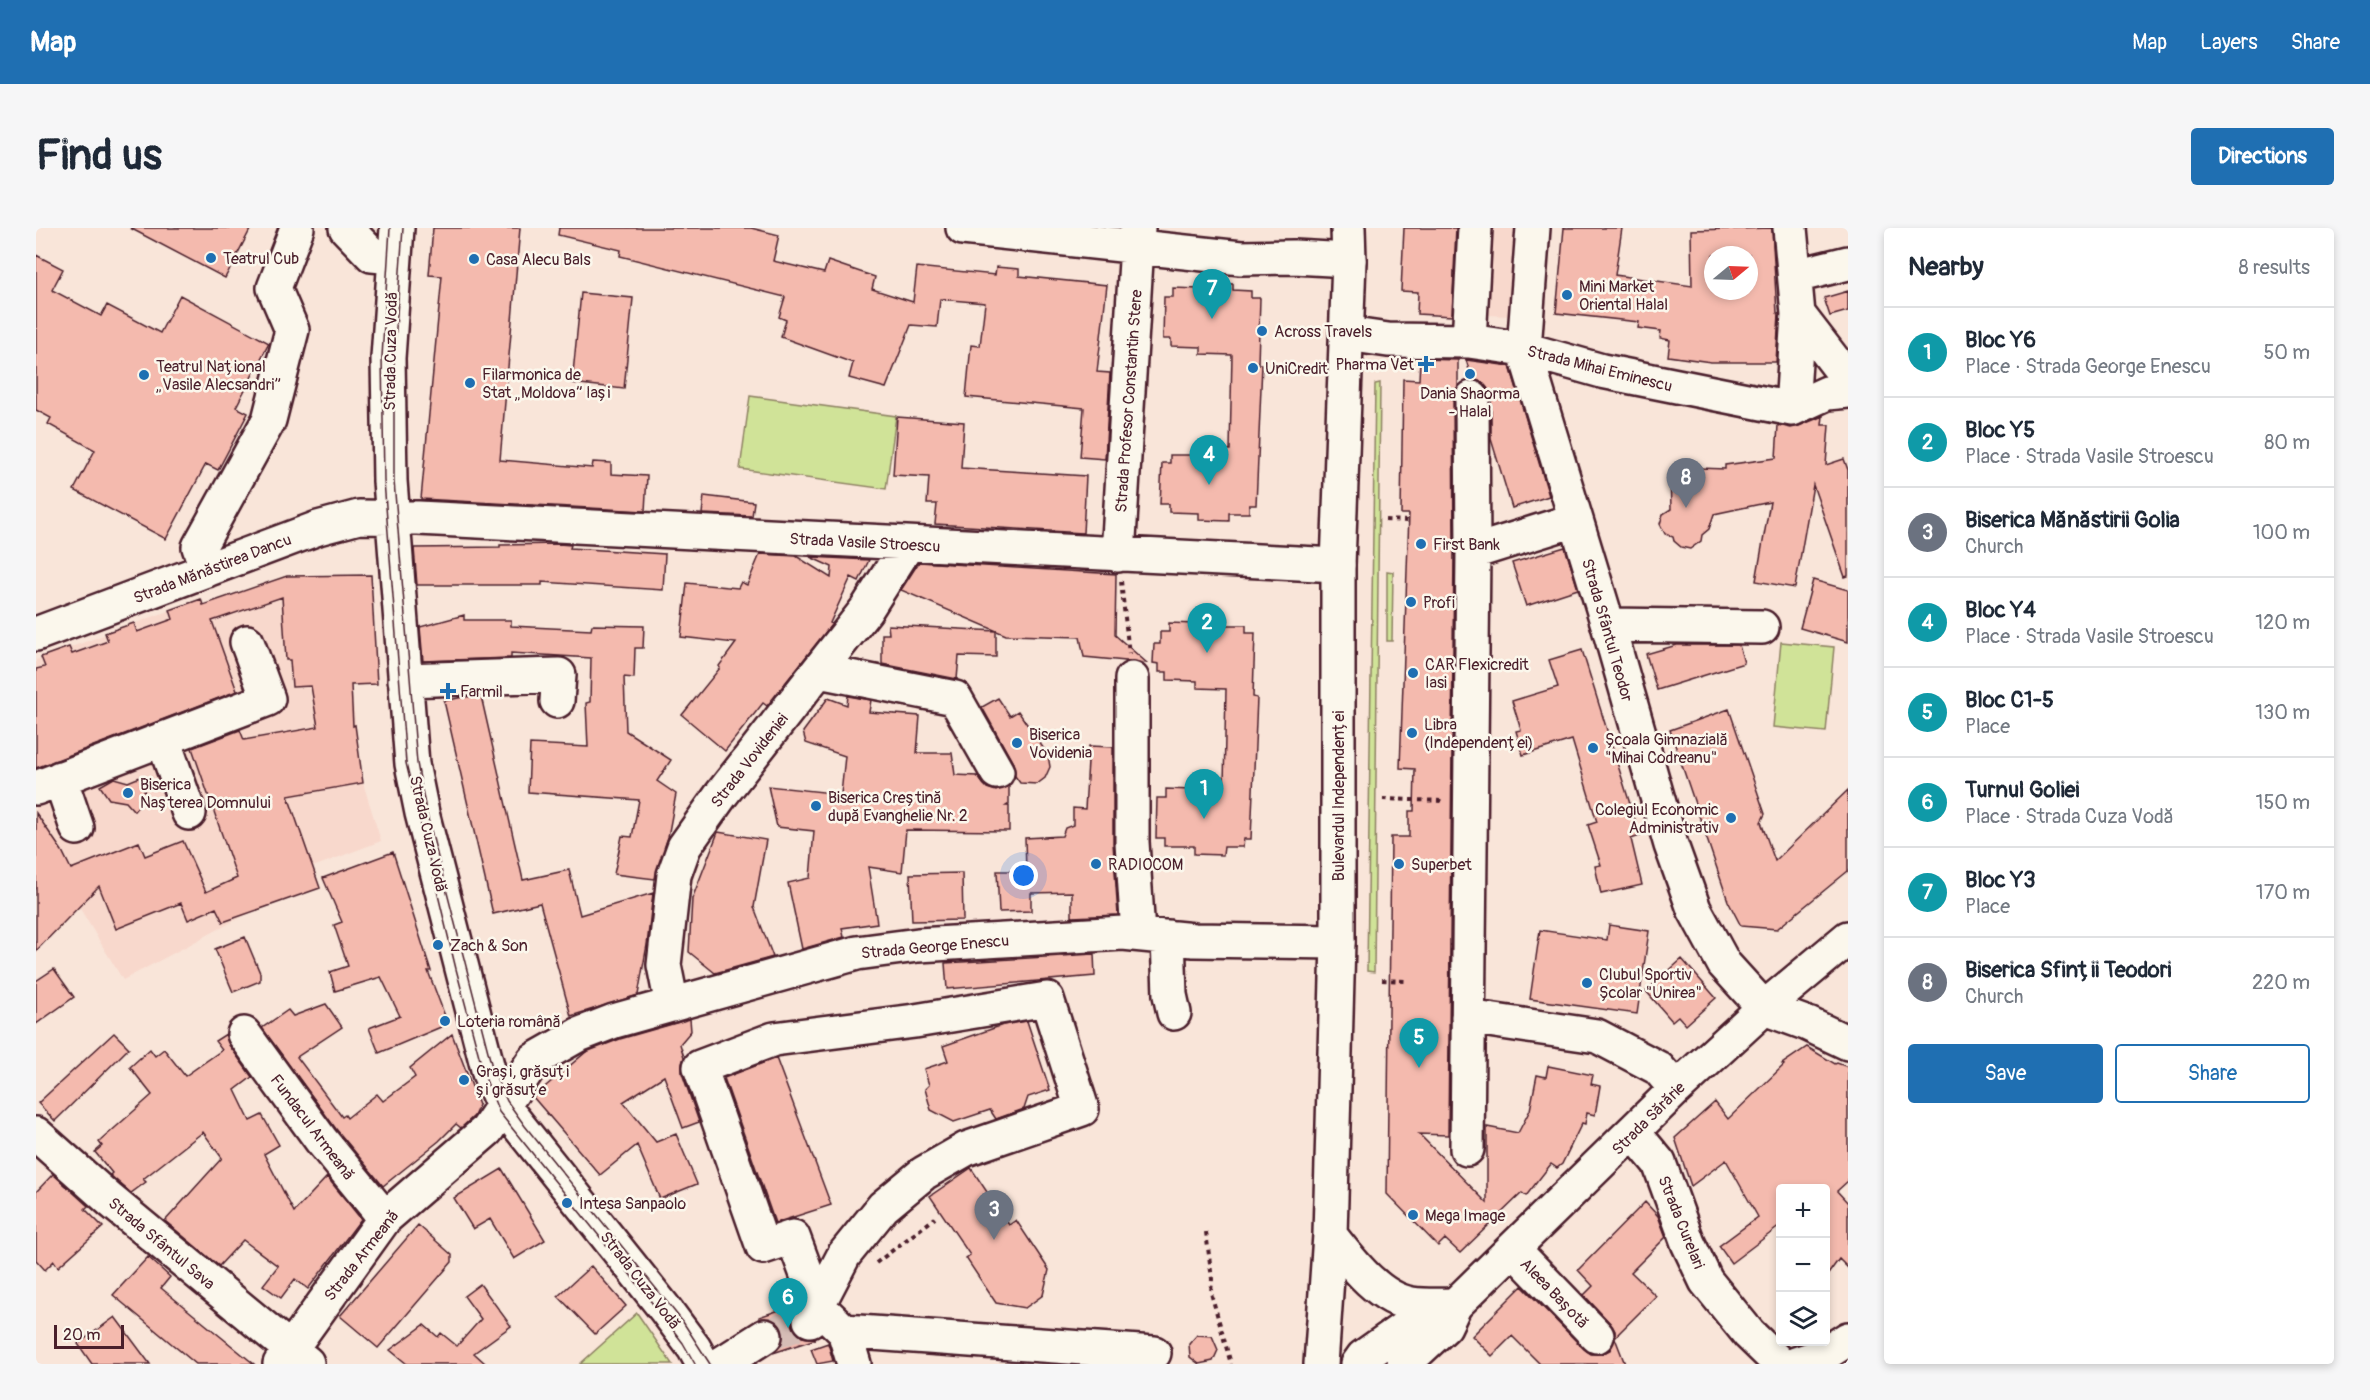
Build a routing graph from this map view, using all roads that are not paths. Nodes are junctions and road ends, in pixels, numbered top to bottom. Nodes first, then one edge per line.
1 (297, 228) edge
2 (346, 228) edge
3 (963, 228) edge
4 (1348, 228) edge
5 (1475, 228) edge
6 (1533, 228) edge
7 (1790, 228) edge
8 (1137, 237) edge
9 (395, 243) edge
10 (1349, 260) junction
11 (1848, 263) edge
12 (1795, 276) junction
13 (1798, 314) junction
14 (1347, 334) junction
15 (1469, 341) junction
16 (1524, 349) junction
17 (1848, 379) edge
18 (1848, 391) edge
19 (1472, 398) dead end
20 (1792, 409) junction
21 (392, 517) junction
22 (1575, 520) junction
23 (908, 544) junction
24 (1473, 552) junction
25 (1118, 555) junction
26 (1338, 565) junction
27 (207, 570) junction
28 (1608, 625) junction
29 (1762, 627) dead end
30 (36, 634) edge
31 (247, 642) dead end
32 (819, 671) junction
33 (1132, 679) road end
34 (405, 680) junction
35 (557, 701) dead end
36 (163, 739) junction
37 (998, 772) dead end
38 (48, 783) edge
39 (189, 813) dead end
40 (77, 828) dead end
41 (1153, 935) junction
42 (1848, 938) edge
43 (1338, 942) junction
44 (672, 1005) junction
45 (1764, 1008) junction
46 (1174, 1012) dead end
47 (1468, 1017) junction
48 (244, 1034) dead end
49 (1848, 1042) edge
50 (1676, 1089) junction
51 (503, 1106) junction
52 (1634, 1133) junction
53 (36, 1134) edge
54 (1467, 1149) dead end
55 (385, 1218) junction
56 (1330, 1235) junction
57 (1514, 1250) junction
58 (1455, 1305) junction
59 (815, 1313) junction
60 (844, 1331) junction
61 (765, 1336) tunnel mouth
62 (1597, 1336) dead end
63 (1848, 1339) edge
64 (1154, 1353) dead end
65 (293, 1359) edge
66 (703, 1364) edge
67 (721, 1364) edge
68 (854, 1364) edge
69 (1321, 1364) edge
70 (1358, 1364) edge
71 (1404, 1364) edge
72 (1780, 1364) edge
73 (1796, 1364) edge

1 - 27 street
2 - 9 street
3 - 8 street
4 - 10 street, Bulevardul Independenței
5 - 15 street
6 - 16 street, Strada Sfântul Teodor
7 - 12 street
8 - 10 street
8 - 25 street, Strada Profesor Constantin Stere
9 - 21 street, Strada Cuza Vodă
10 - 14 street, Bulevardul Independenței
11 - 12 street
12 - 13 street
13 - 17 street
13 - 20 street
14 - 15 street, Strada Mihai Eminescu
14 - 26 street, Bulevardul Independenței
15 - 16 street, Strada Mihai Eminescu
16 - 20 street, Strada Mihai Eminescu
16 - 22 street, Strada Sfântul Teodor
18 - 20 street
19 - 24 street
21 - 23 street, Strada Vasile Stroescu
21 - 27 street, Strada Mănăstirea Dancu
21 - 34 street, Strada Cuza Vodă
22 - 24 street
22 - 28 street, Strada Sfântul Teodor
23 - 25 street, Strada Vasile Stroescu
23 - 32 street, Strada Vovideniei
24 - 47 street
25 - 26 street, Strada Vasile Stroescu
26 - 43 street, Bulevardul Independenței
27 - 30 street, Strada Mănăstirea Dancu
28 - 29 street
28 - 45 street, Strada Sfântul Teodor
31 - 36 street
32 - 37 street
32 - 44 street, Strada Vovideniei
33 - 41 street
34 - 35 street
34 - 51 street, Strada Cuza Vodă
36 - 38 street
36 - 39 street
38 - 40 street
41 - 43 street, Strada George Enescu
41 - 44 street, Strada George Enescu
41 - 46 street
42 - 45 street, Strada Sărărie
43 - 56 street, Bulevardul Independenței
44 - 51 street, Strada George Enescu
45 - 49 street
45 - 50 street, Strada Sărărie
47 - 50 street
47 - 54 street
48 - 55 street, Fundacul Armeană
50 - 52 street, Strada Sărărie
51 - 55 street, Strada Armeană
51 - 66 street, Strada Cuza Vodă
52 - 57 street, Strada Sărărie
52 - 72 street, Strada Curelari
53 - 65 street, Strada Sfântul Sava
55 - 65 street, Strada Armeană
56 - 58 street
56 - 69 street, Bulevardul Independenței
57 - 58 street, Strada Sărărie
57 - 62 street, Aleea Bașotă
58 - 70 street, Strada Sărărie
58 - 71 street, Strada Sărărie
59 - 59 street
59 - 60 street
60 - 64 street
60 - 68 street
61 - 67 street
63 - 73 street

